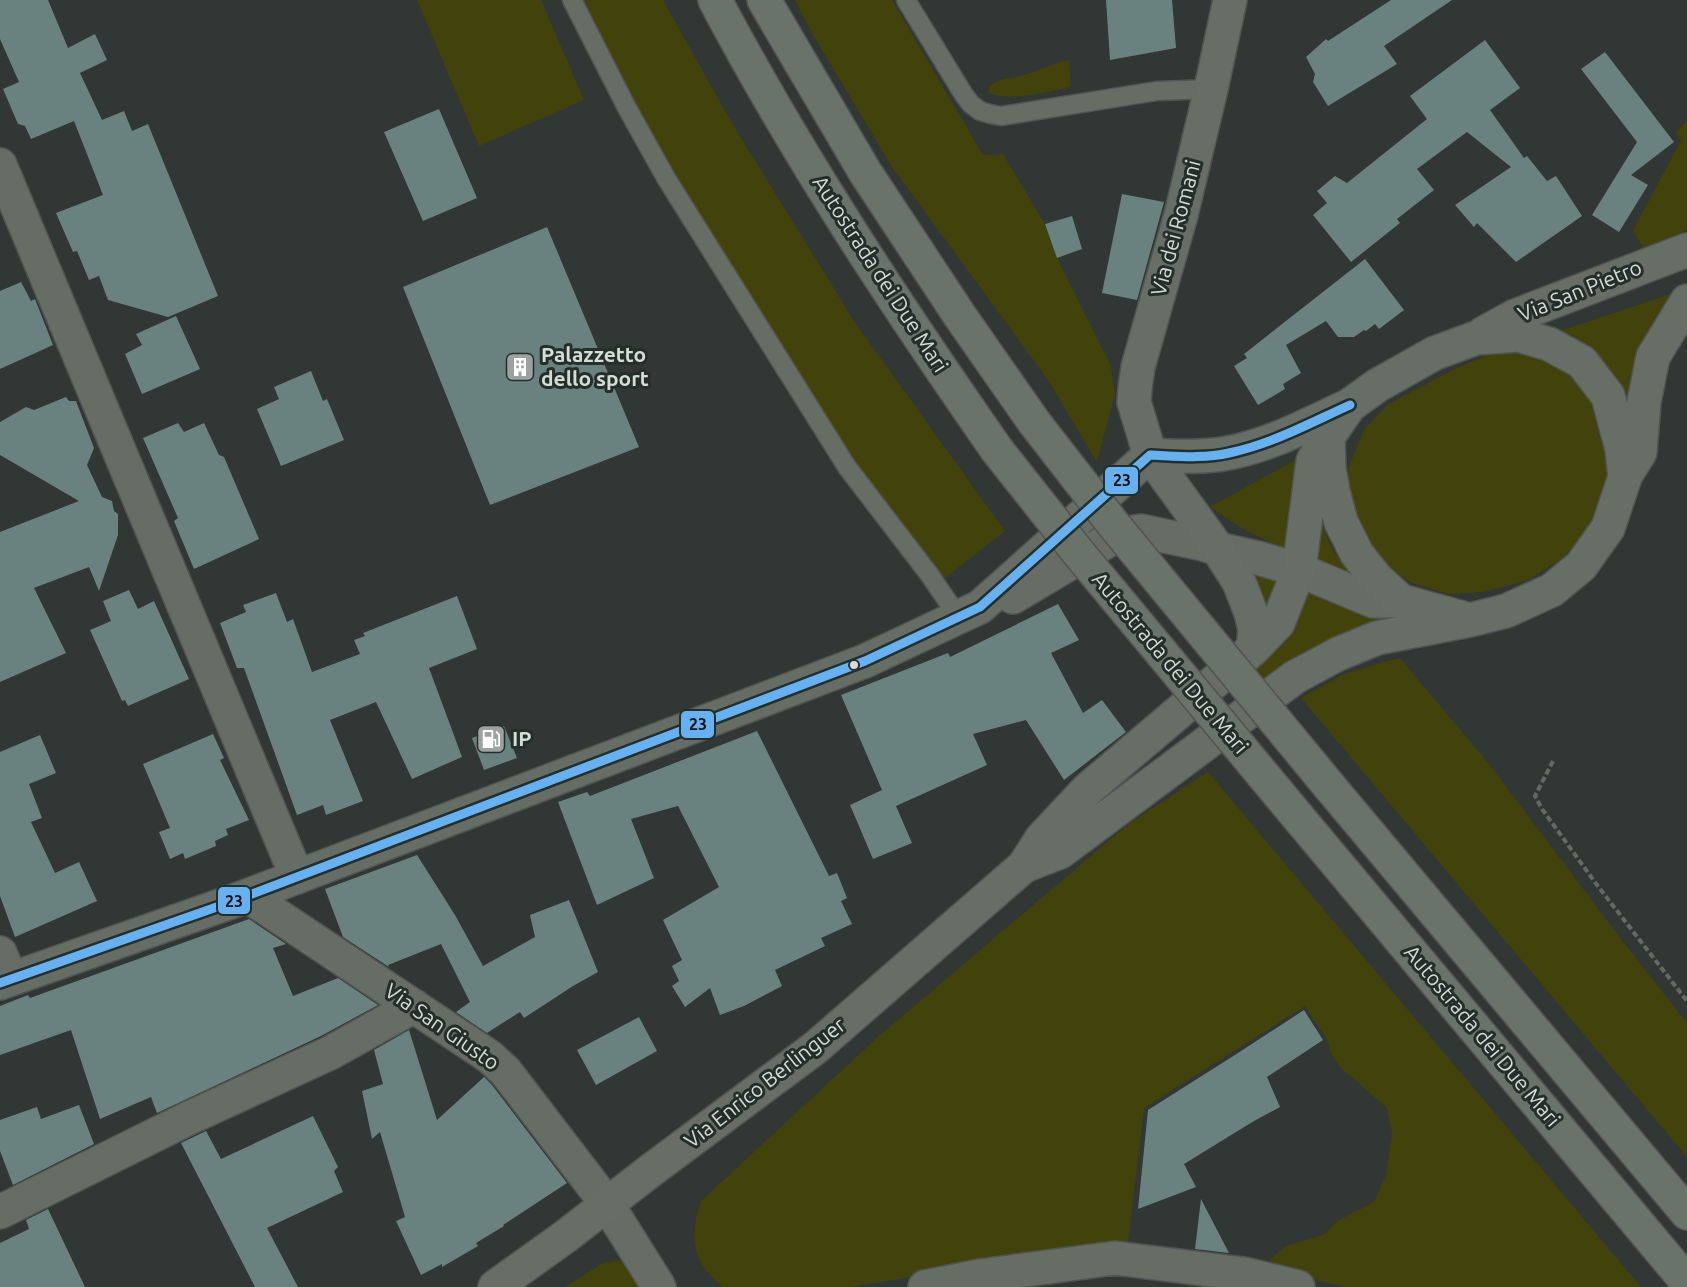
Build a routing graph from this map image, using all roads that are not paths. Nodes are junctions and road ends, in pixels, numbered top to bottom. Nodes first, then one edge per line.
1 (572, 0) edge
2 (715, 0) edge
3 (764, 0) edge
4 (906, 0) edge
5 (1230, 0) edge
6 (1211, 90) junction
7 (0, 165) edge
8 (1687, 250) edge
9 (1687, 301) edge
10 (1476, 338) junction
11 (1350, 405) junction
12 (1328, 437) junction
13 (1150, 455) junction
14 (1625, 477) junction
15 (1218, 549) junction
16 (1299, 570) junction
17 (1401, 601) junction
18 (970, 612) junction
19 (1470, 620) junction
20 (1253, 649) junction
21 (1024, 866) junction
22 (297, 877) junction
23 (248, 896) junction
24 (4, 971) edge
25 (414, 1006) junction
26 (607, 1204) junction
27 (0, 1212) edge
28 (1687, 1213) edge
29 (1687, 1282) edge
30 (495, 1287) edge
31 (659, 1287) edge
32 (925, 1287) edge
33 (1298, 1287) edge

1 - 18 lane
2 - 29 highway, Autostrada dei Due Mari, bridge
3 - 28 highway, Autostrada dei Due Mari, bridge
4 - 6 lane
5 - 6 main road, Via dei Romani
6 - 13 main road, Via dei Romani
7 - 22 street
8 - 10 main road, Via San Pietro
9 - 14 main road
10 - 11 main road
10 - 14 main road
11 - 12 main road, Via Enrico Berlinguer
11 - 13 main road
12 - 16 main road, Via Enrico Berlinguer
12 - 17 main road
13 - 15 main road, Via dei Romani
13 - 18 street
14 - 19 main road, Via Enrico Berlinguer
15 - 16 street
15 - 18 street
15 - 20 main road, Via dei Romani
16 - 17 street
16 - 20 main road, Via Enrico Berlinguer
17 - 19 main road
18 - 22 street
19 - 21 main road, Via Enrico Berlinguer
20 - 21 main road, Via Enrico Berlinguer
21 - 26 main road, Via Enrico Berlinguer
22 - 23 street
23 - 24 street
23 - 25 street, Via San Giusto
25 - 26 street, Via San Giusto
25 - 27 street
26 - 30 main road, Via Enrico Berlinguer
26 - 31 street, Via San Giusto
32 - 33 street

